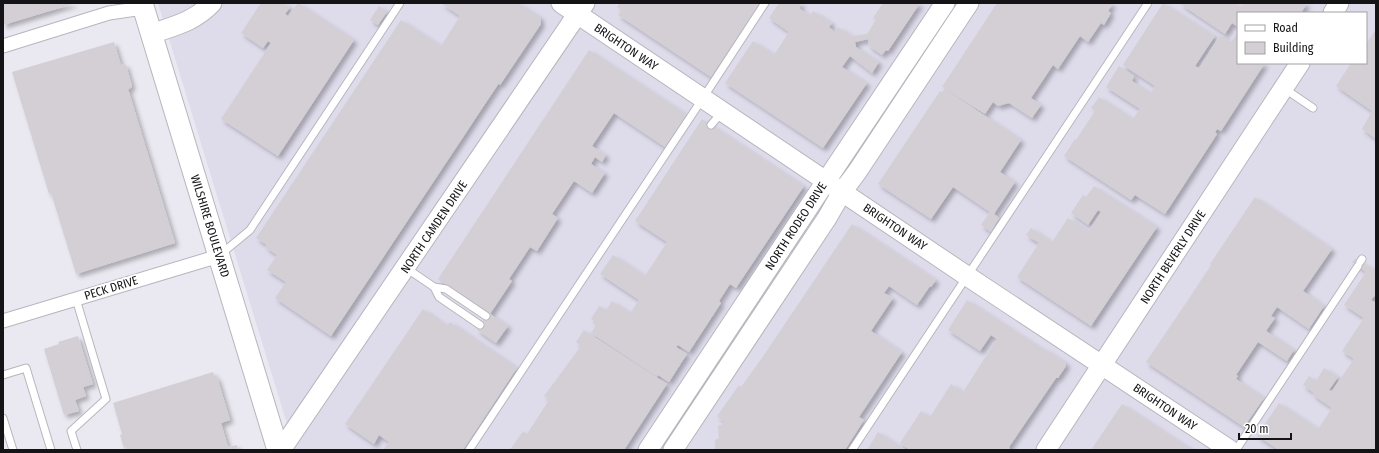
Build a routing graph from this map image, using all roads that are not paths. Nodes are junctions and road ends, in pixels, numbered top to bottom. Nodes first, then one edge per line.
1 (212, 3) edge
2 (400, 3) edge
3 (561, 3) edge
4 (765, 3) edge
5 (945, 3) edge
6 (969, 3) edge
7 (1148, 3) edge
8 (1339, 3) edge
9 (142, 6) edge
10 (582, 9) edge
11 (1333, 12) edge
12 (151, 34) junction
13 (3, 46) edge
14 (1299, 64) edge
15 (1283, 88) junction
16 (703, 98) junction
17 (1313, 108) dead end
18 (826, 181) junction
19 (842, 192) junction
20 (219, 256) junction
21 (1360, 262) dead end
22 (406, 268) junction
23 (967, 276) junction
24 (434, 287) junction
25 (76, 299) junction
26 (486, 316) dead end
27 (3, 321) edge
28 (480, 325) dead end
29 (1102, 365) junction
30 (3, 366) edge
31 (4, 375) edge
32 (3, 418) edge
33 (13, 450) edge
34 (51, 450) edge
35 (77, 450) edge
36 (280, 450) edge
37 (469, 450) edge
38 (648, 450) edge
39 (673, 450) edge
40 (852, 450) edge
41 (1046, 450) edge
42 (1230, 450) edge
43 (1236, 450) edge

1 - 12 street
2 - 20 lane
3 - 10 street, BRIGHTON WAY
4 - 16 lane
5 - 18 street, NORTH RODEO DRIVE
6 - 19 street, NORTH RODEO DRIVE
7 - 23 lane
8 - 11 street
9 - 12 main road, WILSHIRE BOULEVARD
9 - 13 street
10 - 16 street, BRIGHTON WAY
10 - 22 street, NORTH CAMDEN DRIVE
12 - 20 main road, WILSHIRE BOULEVARD
14 - 15 street, NORTH BEVERLY DRIVE
15 - 17 lane
15 - 29 street, NORTH BEVERLY DRIVE
16 - 18 street, BRIGHTON WAY
16 - 37 lane
18 - 19 street, BRIGHTON WAY
18 - 38 street, NORTH RODEO DRIVE
19 - 23 street, BRIGHTON WAY
19 - 39 street, NORTH RODEO DRIVE
20 - 25 street, PECK DRIVE
20 - 36 main road, WILSHIRE BOULEVARD
21 - 43 lane
22 - 24 lane
22 - 36 street, NORTH CAMDEN DRIVE
23 - 29 street, BRIGHTON WAY
23 - 40 lane
24 - 26 lane
24 - 28 lane
25 - 27 street, PECK DRIVE
25 - 35 lane
29 - 41 street, NORTH BEVERLY DRIVE
29 - 42 street, BRIGHTON WAY
30 - 31 lane
31 - 34 lane
32 - 33 lane

